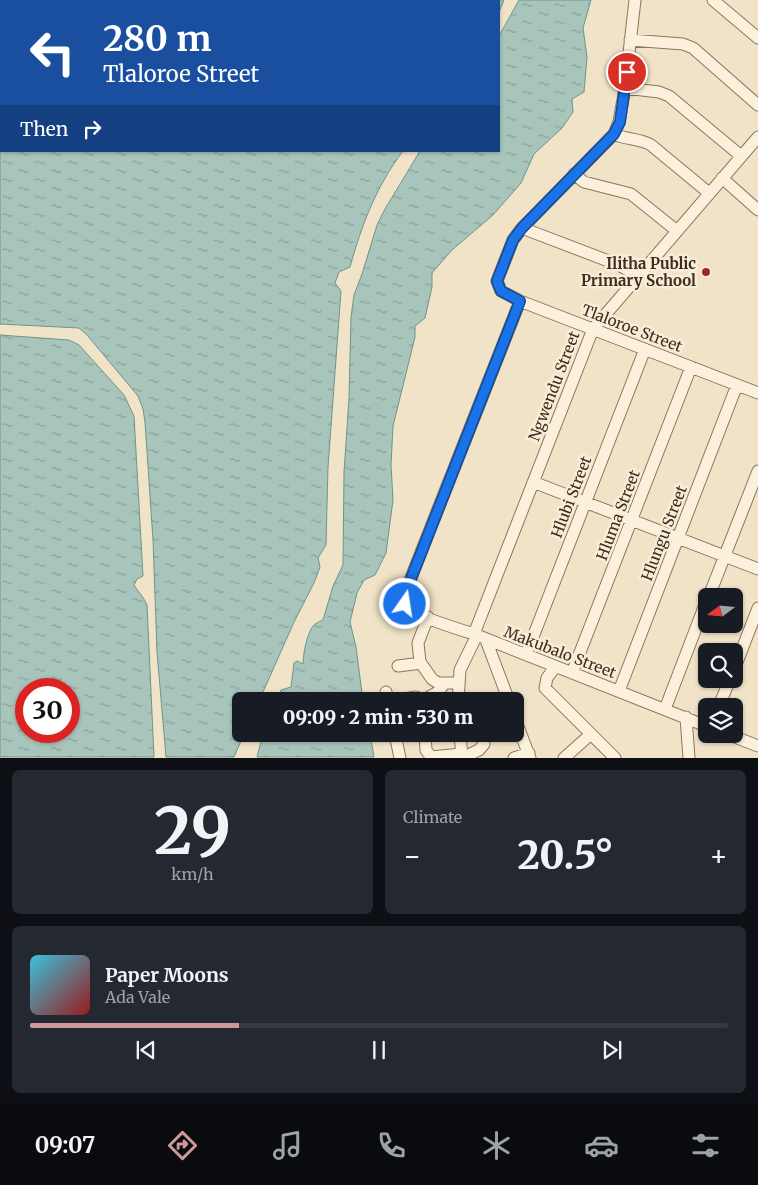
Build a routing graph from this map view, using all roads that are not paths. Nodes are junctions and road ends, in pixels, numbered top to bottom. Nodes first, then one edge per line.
1 (635, 0) edge
2 (713, 0) edge
3 (758, 38) edge
4 (630, 40) junction
5 (625, 88) junction
6 (758, 105) edge
7 (614, 134) junction
8 (757, 140) edge
9 (741, 156) junction
10 (574, 174) junction
11 (722, 178) junction
12 (709, 193) junction
13 (758, 210) edge
14 (522, 228) junction
15 (677, 231) junction
16 (638, 276) junction
17 (520, 301) junction
18 (593, 329) junction
19 (645, 349) junction
20 (692, 367) junction
21 (737, 385) junction
22 (758, 393) edge
23 (758, 471) edge
24 (533, 482) junction
25 (585, 502) junction
26 (632, 520) junction
27 (678, 538) junction
28 (724, 556) junction
29 (758, 569) edge
30 (712, 588) edge
31 (758, 608) edge
32 (428, 617) junction
33 (698, 623) edge
34 (479, 636) junction
35 (743, 647) edge
36 (526, 655) junction
37 (421, 663) junction
38 (398, 666) dead end
39 (556, 667) junction
40 (572, 674) junction
41 (459, 683) junction
42 (444, 684) junction
43 (619, 691) junction
44 (438, 692) edge
45 (458, 692) edge
46 (505, 692) edge
47 (665, 710) junction
48 (686, 717) junction
49 (698, 722) edge
50 (591, 734) junction
51 (743, 740) edge
52 (397, 742) edge
53 (426, 742) edge
54 (461, 742) edge
55 (484, 742) edge
56 (524, 742) edge
57 (758, 746) edge
58 (529, 755) edge
59 (462, 756) edge
60 (400, 758) edge
61 (514, 758) edge
62 (564, 758) edge
63 (615, 758) edge
64 (689, 758) edge

1 - 4 street
2 - 3 street
4 - 5 street
4 - 6 street
5 - 7 street
5 - 9 street
7 - 10 street
7 - 12 street
8 - 9 street, Ngwendu Street
9 - 11 street, Ngwendu Street
10 - 14 street
10 - 15 street
11 - 12 street, Ngwendu Street
11 - 13 street
12 - 15 street, Ngwendu Street
14 - 16 street
14 - 17 street, Tlaloroe Street
15 - 16 street, Ngwendu Street
16 - 18 street, Ngwendu Street
17 - 18 street, Tlaloroe Street
17 - 32 street, Makubalo Street
18 - 19 street, Tlaloroe Street
18 - 24 street, Ngwendu Street
19 - 20 street, Tlaloroe Street
19 - 25 street, Hlubi Street
20 - 21 street, Tlaloroe Street
20 - 26 street, Hluma Street
21 - 22 street, Tlaloroe Street
21 - 27 street, Hlungu Street
23 - 28 street
24 - 25 street
24 - 34 street, Ngwendu Street
25 - 26 street
25 - 36 street, Hlubi Street
26 - 27 street
26 - 40 street, Hluma Street
27 - 28 street
27 - 43 street, Hlungu Street
28 - 29 street
28 - 30 street
31 - 35 street
32 - 34 street, Makubalo Street
32 - 37 street
33 - 47 street
34 - 36 street, Makubalo Street
34 - 41 street, Ngwendu Street
34 - 46 street
36 - 39 street, Makubalo Street
37 - 38 street
37 - 42 street
39 - 40 street, Makubalo Street
39 - 50 street
40 - 43 street, Makubalo Street
41 - 42 street
41 - 45 street, Ngwendu Street
42 - 44 street
43 - 47 street, Makubalo Street
47 - 48 street, Makubalo Street
48 - 49 street, Makubalo Street
48 - 64 street
50 - 62 street
50 - 63 street
51 - 57 street
52 - 60 street
53 - 59 street
54 - 59 street
55 - 59 street
56 - 58 street
58 - 61 street

